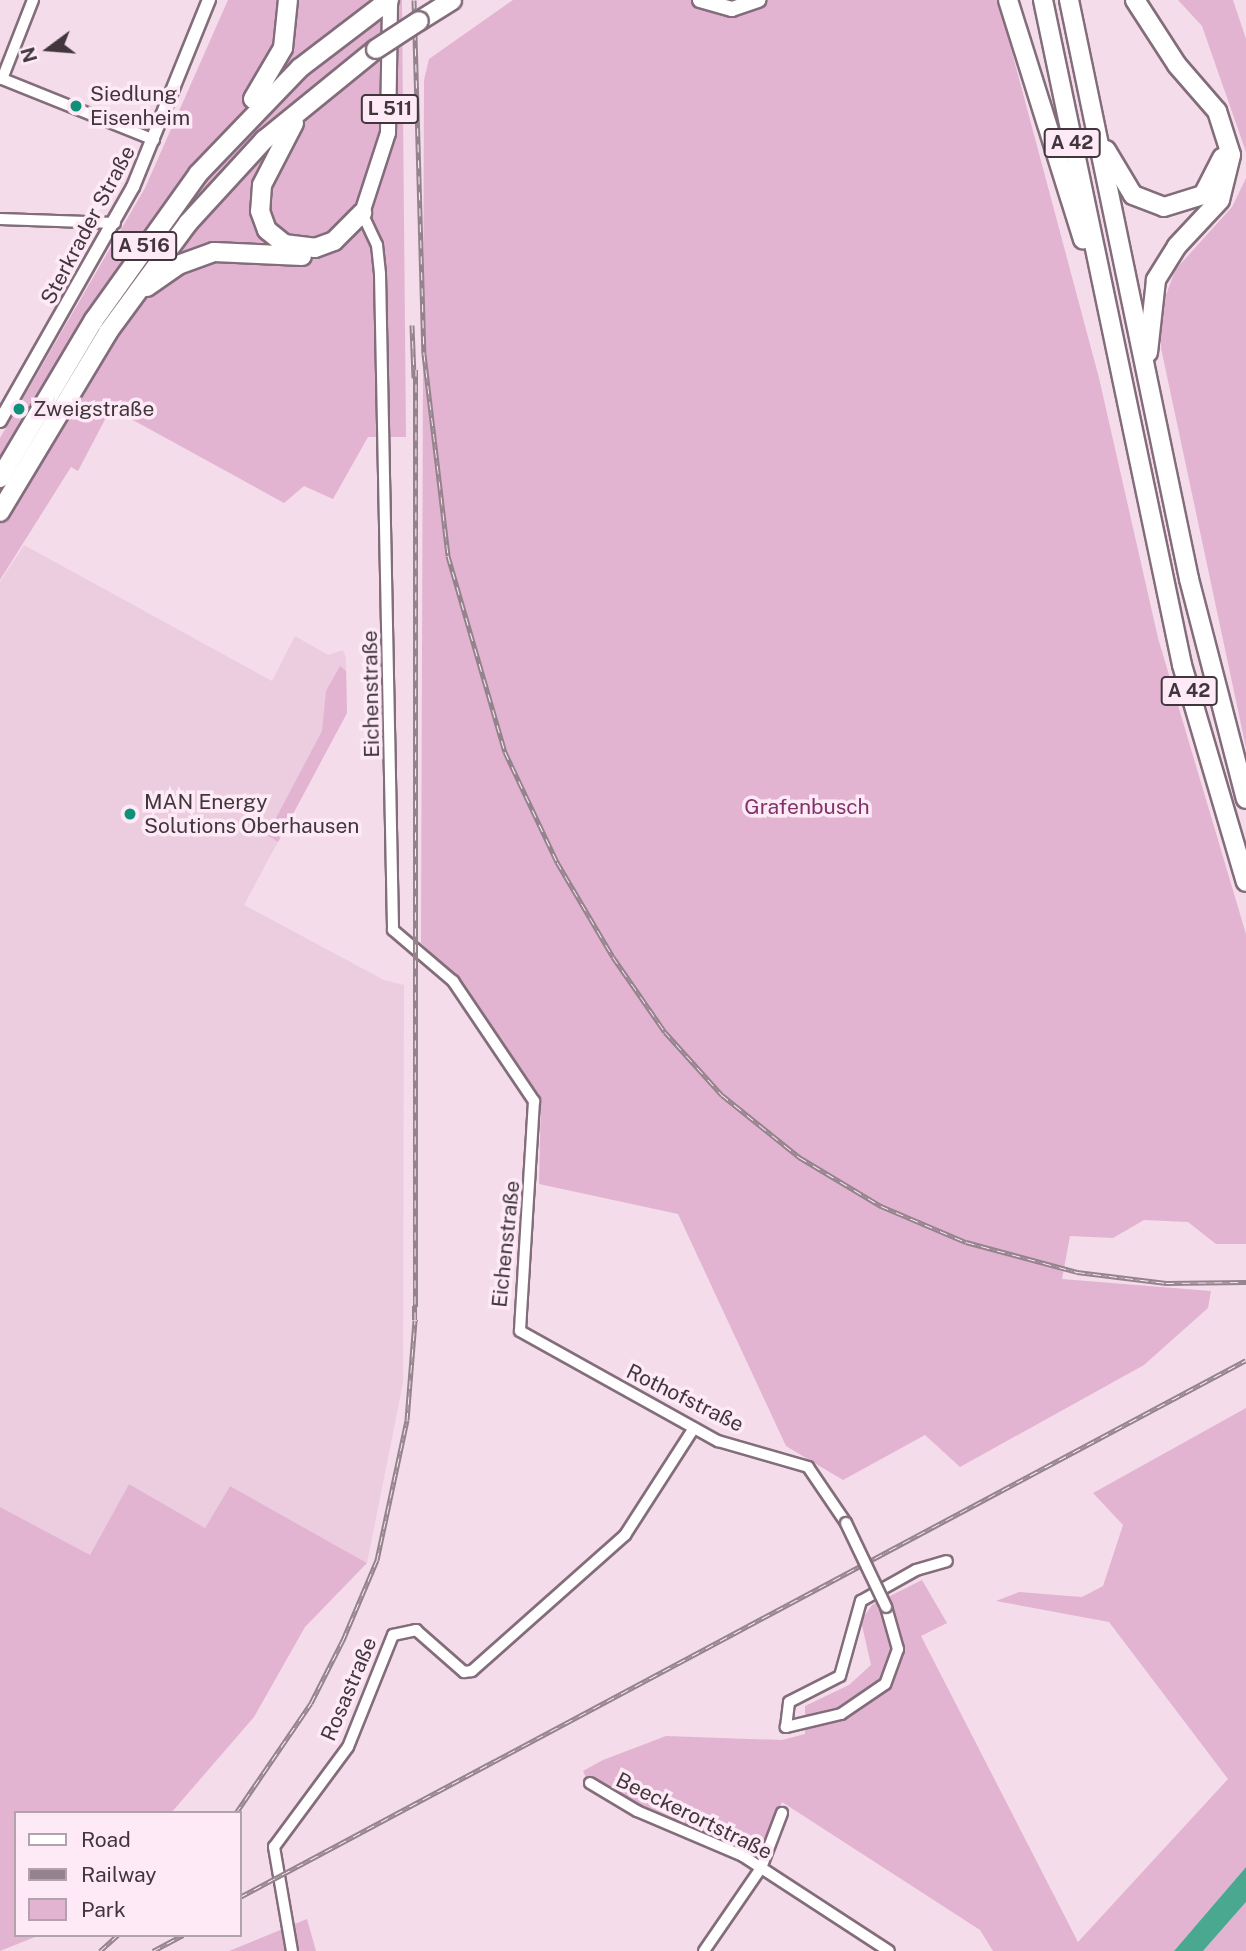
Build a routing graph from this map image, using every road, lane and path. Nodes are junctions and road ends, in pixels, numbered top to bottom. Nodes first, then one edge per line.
1 (33, 0) edge
2 (209, 0) edge
3 (288, 0) edge
4 (452, 0) edge
5 (700, 0) edge
6 (758, 0) edge
7 (1008, 0) edge
8 (1043, 0) edge
9 (1069, 0) edge
10 (1123, 0) edge
11 (1135, 0) edge
12 (385, 3) edge
13 (1, 79) edge
14 (309, 102) junction
15 (1095, 128) junction
16 (154, 140) junction
17 (198, 174) junction
18 (362, 213) junction
19 (0, 219) edge
20 (115, 223) junction
21 (1101, 286) junction
22 (134, 292) junction
23 (1147, 378) junction
24 (0, 421) edge
25 (0, 478) edge
26 (0, 512) edge
27 (1246, 799) edge
28 (1246, 882) edge
29 (520, 1331) joint
30 (694, 1428) junction
31 (947, 1561) dead end
32 (590, 1783) dead end
33 (782, 1813) dead end
34 (761, 1868) junction
35 (292, 1951) edge
36 (704, 1951) edge
37 (889, 1951) edge

1 - 13 street
2 - 16 street, Sterkrader Straße
3 - 17 highway
4 - 14 highway, A 516, bridge
5 - 6 main road
7 - 21 highway
8 - 21 highway, A 42
9 - 15 highway, A 42
10 - 15 highway
11 - 23 highway
12 - 17 highway, A 516
12 - 18 main road, L 511
13 - 16 street
14 - 18 highway
14 - 22 highway, A 516
15 - 23 highway, A 42
16 - 20 street, Sterkrader Straße
17 - 25 highway, A 516
18 - 22 highway
18 - 29 street, Eichenstraße
19 - 20 street
20 - 24 street, Sterkrader Straße
21 - 28 highway, A 42
22 - 26 highway, A 516
23 - 27 highway, A 42
29 - 30 street, Rothofstraße
30 - 31 street, Rothofstraße, bridge
30 - 35 street, Rosastraße
32 - 34 street, Beeckerortstraße
33 - 34 street
34 - 36 street
34 - 37 street, Beeckerortstraße

